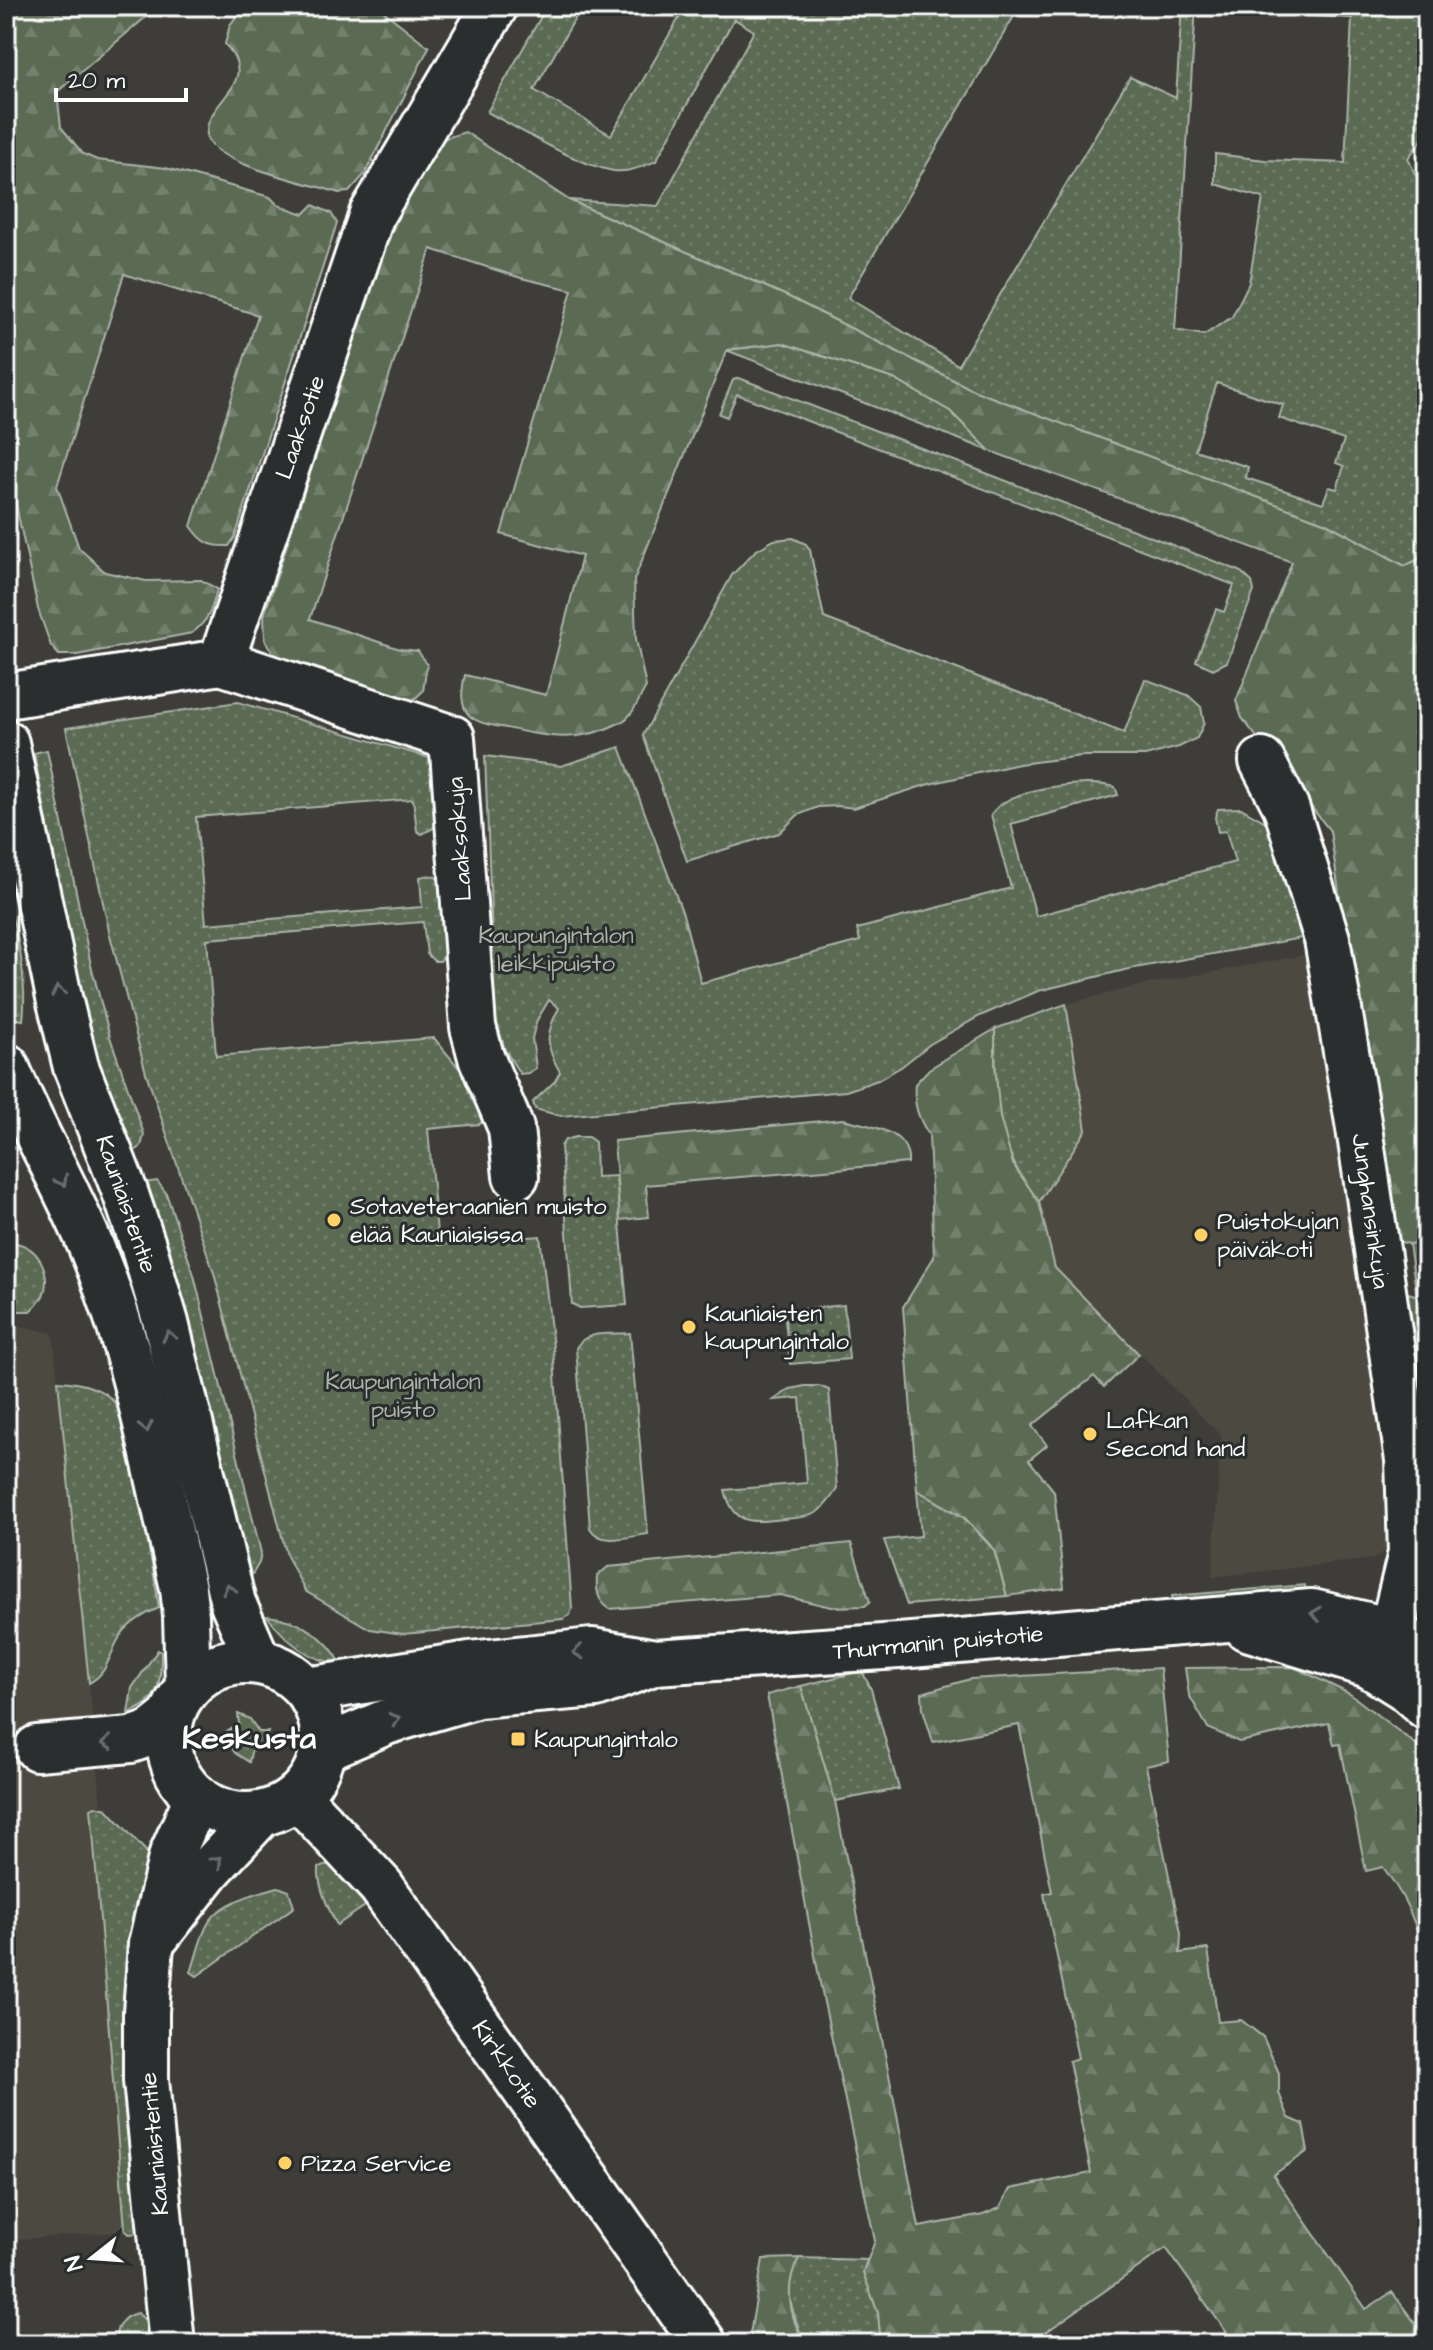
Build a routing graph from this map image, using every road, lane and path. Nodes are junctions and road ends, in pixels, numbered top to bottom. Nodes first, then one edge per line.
1 (495, 6) edge
2 (221, 662) junction
3 (6, 696) edge
4 (6, 743) edge
5 (1262, 761) dead end
6 (6, 1055) edge
7 (6, 1066) edge
8 (76, 1067) junction
9 (16, 1116) edge
10 (516, 1176) dead end
11 (1380, 1648) junction
12 (1427, 1656) edge
13 (258, 1661) junction
14 (655, 1662) junction
15 (307, 1690) junction
16 (179, 1703) junction
17 (1427, 1707) edge
18 (37, 1748) dead end
19 (323, 1749) junction
20 (197, 1797) junction
21 (279, 1805) junction
22 (151, 1944) junction
23 (172, 2344) edge
24 (704, 2344) edge

1 - 2 street, Laaksotie
2 - 3 street
2 - 10 street, Laaksokuja
8 -> 4 street, Kauniaistentie
5 - 11 street, Junghansinkuja
6 - 8 street
7 - 9 street, Kauniaistentie
8 - 9 street
13 -> 8 street, Kauniaistentie
9 -> 16 street, Kauniaistentie
11 - 12 street
11 - 14 street, Thurmanin puistotie
11 - 17 street
13 - 15 street
13 - 16 street
14 -> 15 street, Thurmanin puistotie
19 -> 14 street, Thurmanin puistotie
15 - 19 street
16 -> 18 street
16 - 20 street
19 - 21 street
20 - 21 street
20 - 22 street, Kauniaistentie
22 -> 21 street
21 - 24 street, Kirkkotie
22 - 23 street, Kauniaistentie

